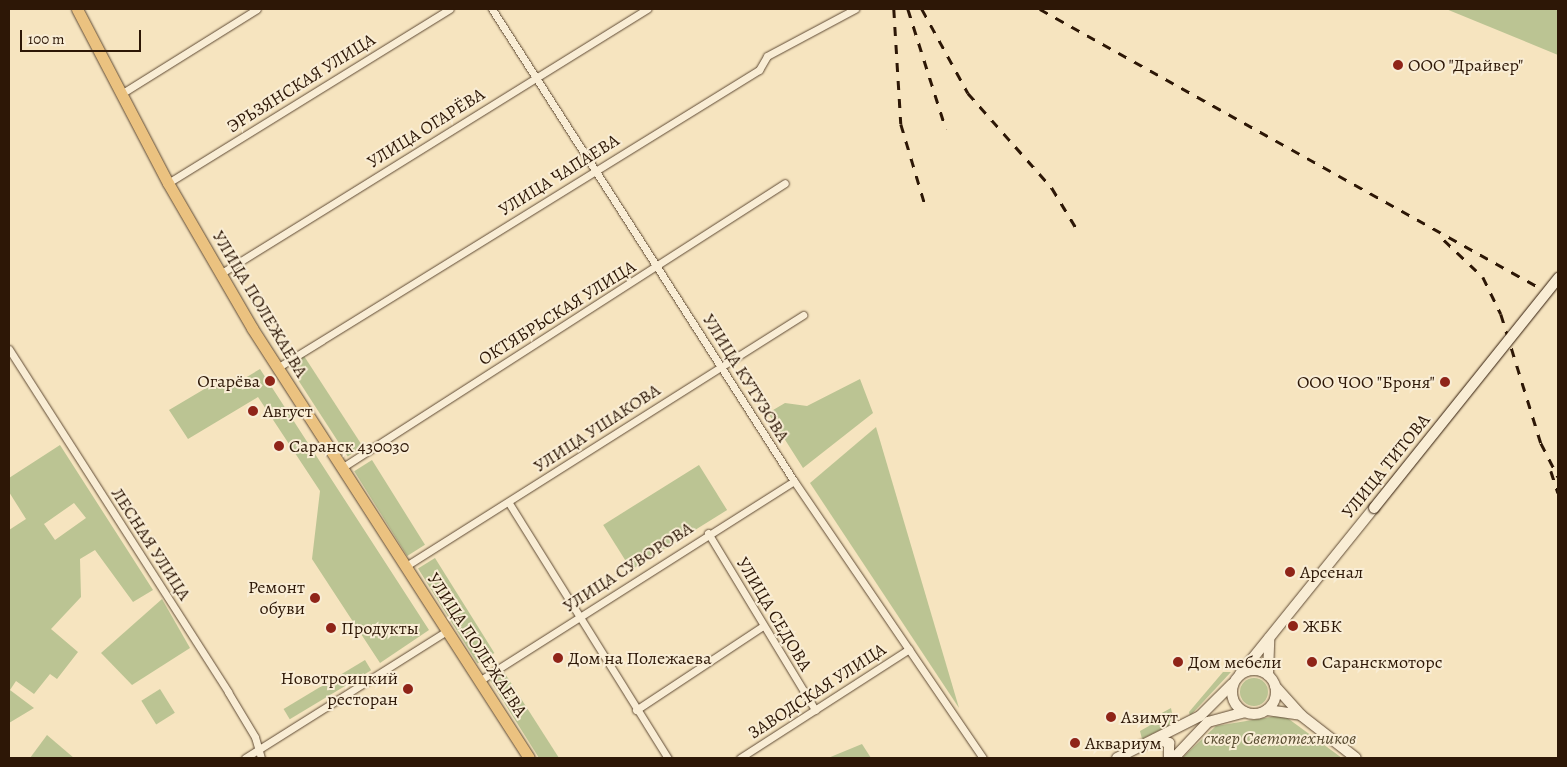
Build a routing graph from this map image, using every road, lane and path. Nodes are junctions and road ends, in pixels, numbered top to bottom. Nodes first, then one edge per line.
1 (77, 9) edge
2 (257, 9) edge
3 (450, 9) edge
4 (492, 9) edge
5 (647, 9) edge
6 (855, 9) edge
7 (536, 77) junction
8 (121, 94) junction
9 (596, 169) junction
10 (785, 182) dead end
11 (168, 183) junction
12 (658, 267) junction
13 (220, 274) junction
14 (1558, 278) edge
15 (803, 314) dead end
16 (9, 350) edge
17 (720, 365) junction
18 (277, 368) junction
19 (343, 467) junction
20 (794, 481) junction
21 (509, 503) junction
22 (708, 533) junction
23 (406, 566) junction
24 (579, 616) junction
25 (763, 626) junction
26 (448, 630) junction
27 (1269, 637) junction
28 (909, 649) junction
29 (1240, 674) junction
30 (1268, 675) junction
31 (479, 681) junction
32 (1233, 684) junction
33 (1275, 686) junction
34 (636, 710) junction
35 (816, 710) junction
36 (1267, 710) junction
37 (1245, 712) junction
38 (1302, 716) junction
39 (1218, 718) junction
40 (1185, 724) junction
41 (1155, 739) junction
42 (258, 750) junction
43 (245, 758) edge
44 (261, 758) edge
45 (529, 758) edge
46 (668, 758) edge
47 (740, 758) edge
48 (983, 758) edge
49 (1117, 758) edge
50 (1170, 758) edge
51 (1174, 758) edge
52 (1356, 758) edge

1 - 8 main road, УЛИЦА ПОЛЕЖАЕВА
2 - 8 street
3 - 11 street, ЭРЬЗЯНСКАЯ УЛИЦА
4 - 7 street, УЛИЦА КУТУЗОВА
5 - 7 street, УЛИЦА ОГАРЁВА
6 - 9 street, УЛИЦА ЧАПАЕВА
7 - 9 street, УЛИЦА КУТУЗОВА
7 - 13 street, УЛИЦА ОГАРЁВА
8 - 11 main road, УЛИЦА ПОЛЕЖАЕВА
9 - 12 street, УЛИЦА КУТУЗОВА
9 - 18 street, УЛИЦА ЧАПАЕВА
10 - 12 street, ОКТЯБРЬСКАЯ УЛИЦА
11 - 13 main road, УЛИЦА ПОЛЕЖАЕВА
12 - 17 street, УЛИЦА КУТУЗОВА
12 - 19 street, ОКТЯБРЬСКАЯ УЛИЦА
13 - 18 main road, УЛИЦА ПОЛЕЖАЕВА
14 - 27 main road, УЛИЦА ТИТОВА, bridge
15 - 17 street, УЛИЦА УШАКОВА
16 - 42 street, ЛЕСНАЯ УЛИЦА
17 - 20 street, УЛИЦА КУТУЗОВА
17 - 21 street, УЛИЦА УШАКОВА
18 - 19 main road, УЛИЦА ПОЛЕЖАЕВА
19 - 23 main road, УЛИЦА ПОЛЕЖАЕВА
20 - 22 street, УЛИЦА СУВОРОВА
20 - 28 street, УЛИЦА КУТУЗОВА
21 - 23 street, УЛИЦА УШАКОВА
21 - 24 street
22 - 24 street, УЛИЦА СУВОРОВА
22 - 25 street, УЛИЦА СЕДОВА
23 - 26 main road, УЛИЦА ПОЛЕЖАЕВА
24 - 31 street, УЛИЦА СУВОРОВА
24 - 34 street
25 - 34 street
25 - 35 street, УЛИЦА СЕДОВА
26 - 31 main road, УЛИЦА ПОЛЕЖАЕВА
26 - 42 street
27 - 29 main road, УЛИЦА ТИТОВА
27 - 30 main road
28 - 35 street, ЗАВОДСКАЯ УЛИЦА
28 - 48 street, УЛИЦА КУТУЗОВА
29 - 30 main road
29 - 32 main road
30 - 33 main road
31 - 45 main road, УЛИЦА ПОЛЕЖАЕВА
32 - 37 main road
32 - 40 main road
33 - 36 main road
33 - 38 main road
34 - 46 street
35 - 47 street, ЗАВОДСКАЯ УЛИЦА
36 - 37 main road
36 - 38 main road
37 - 39 main road
38 - 52 main road
39 - 40 main road
39 - 51 main road
40 - 41 main road
41 - 49 main road
41 - 50 main road
42 - 43 street
42 - 44 street, ЛЕСНАЯ УЛИЦА

